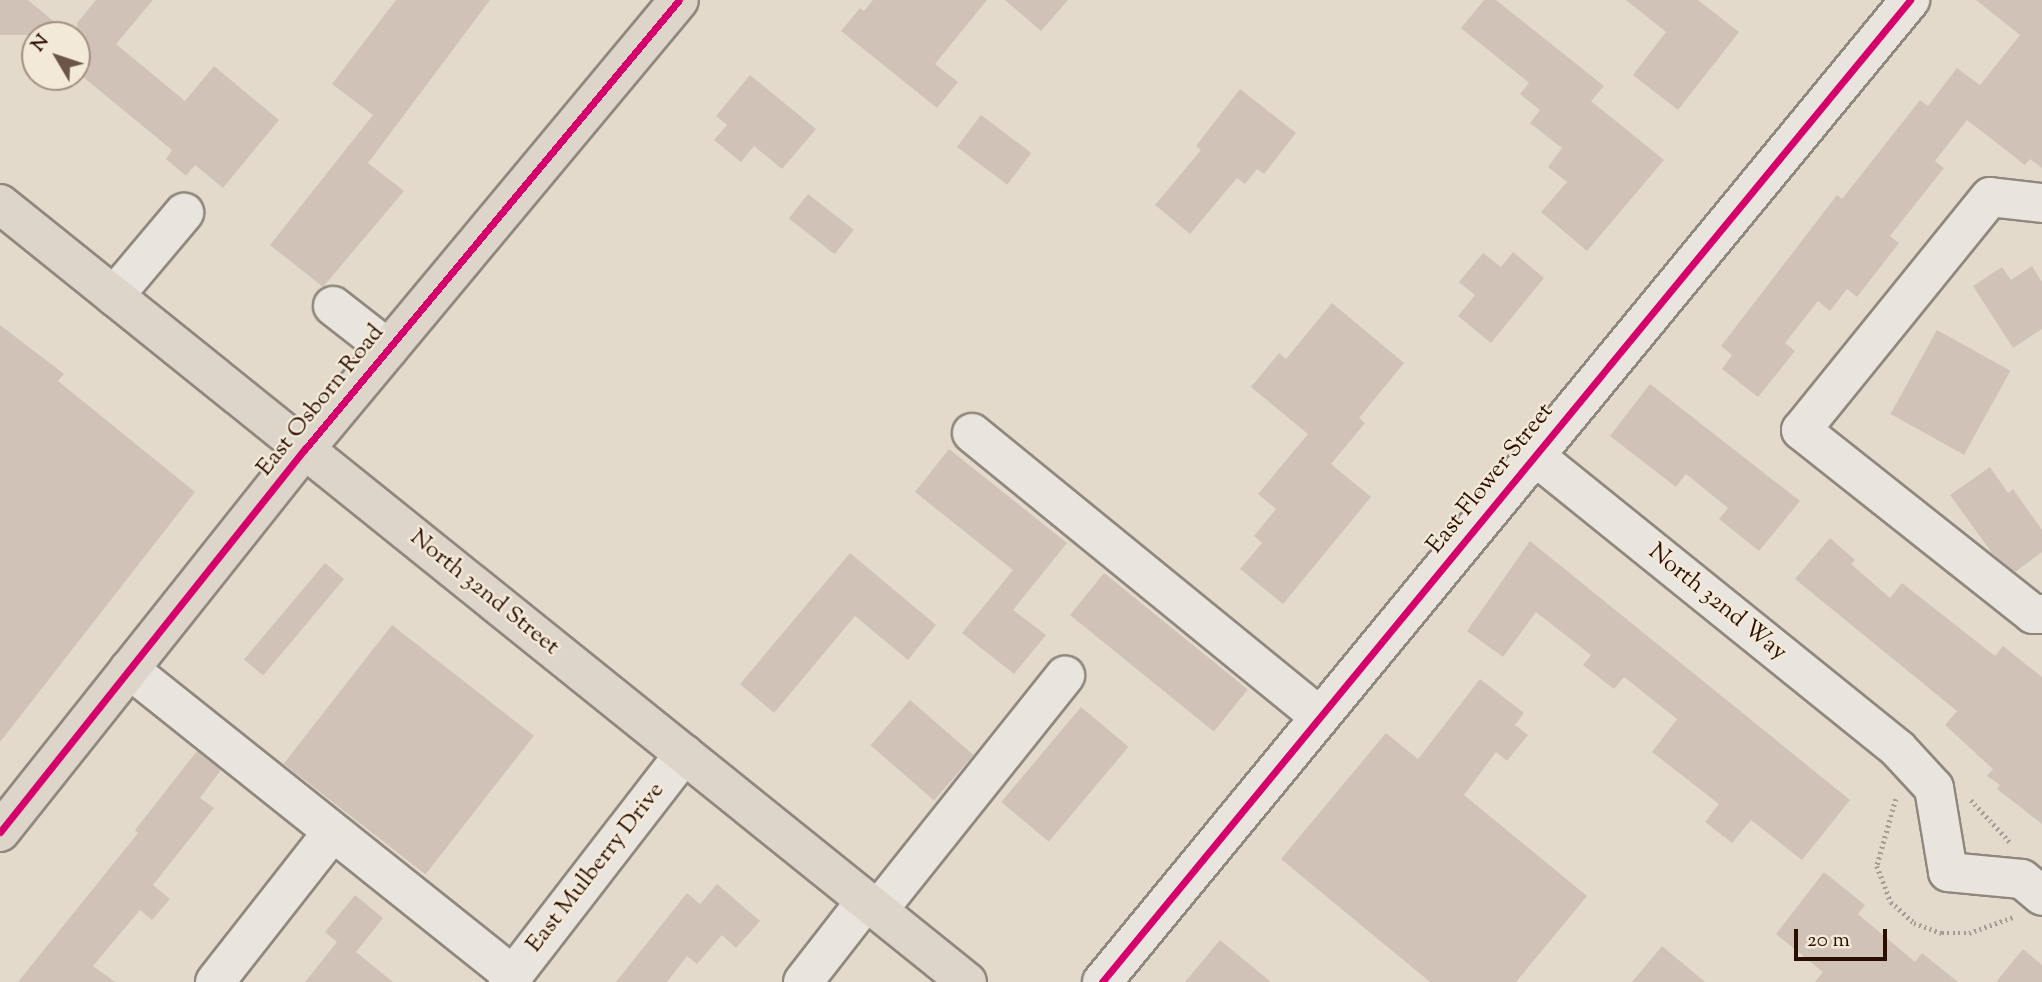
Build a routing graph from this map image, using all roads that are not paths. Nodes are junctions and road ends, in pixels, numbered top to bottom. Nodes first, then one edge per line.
1 (679, 0) edge
2 (1910, 0) edge
3 (2042, 203) edge
4 (0, 204) edge
5 (184, 213) dead end
6 (114, 296) junction
7 (333, 306) dead end
8 (388, 349) junction
9 (972, 433) dead end
10 (305, 449) junction
11 (1535, 456) junction
12 (2042, 614) edge
13 (129, 669) junction
14 (1065, 676) dead end
15 (1320, 717) junction
16 (684, 754) junction
17 (0, 832) edge
18 (331, 833) junction
19 (2042, 896) edge
20 (872, 906) junction
21 (511, 979) edge
22 (215, 982) edge
23 (803, 982) edge
24 (967, 982) edge
25 (1102, 982) edge

1 - 8 main road, East Osborn Road
2 - 11 street, East Flower Street
3 - 12 street
4 - 6 main road, North 32nd Street
5 - 6 street
6 - 10 main road, North 32nd Street
7 - 8 street
8 - 10 main road, East Osborn Road
9 - 15 street
10 - 13 main road, East Osborn Road
10 - 16 main road, North 32nd Street
11 - 15 street, East Flower Street
11 - 19 street, North 32nd Way
13 - 17 main road, East Osborn Road
13 - 18 street
14 - 20 street
15 - 25 street, East Flower Street
16 - 20 main road, North 32nd Street
16 - 21 street, East Mulberry Drive
18 - 21 street
18 - 22 street
20 - 23 street
20 - 24 main road, North 32nd Street

